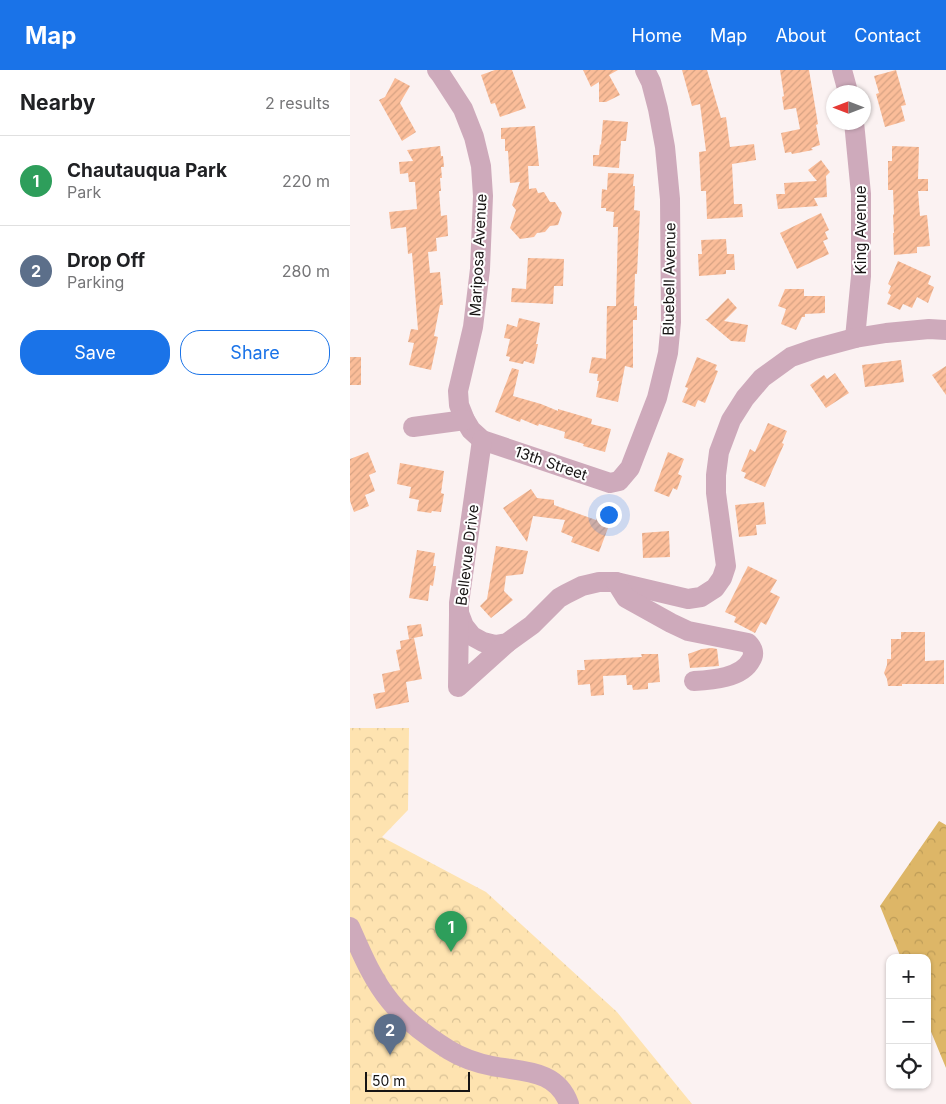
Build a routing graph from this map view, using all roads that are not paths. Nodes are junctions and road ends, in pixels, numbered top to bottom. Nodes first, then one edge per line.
1 (437, 70) edge
2 (644, 70) edge
3 (842, 70) edge
4 (846, 85) edge
5 (855, 130) edge
6 (946, 330) edge
7 (855, 338) junction
8 (465, 420) junction
9 (413, 427) dead end
10 (482, 440) junction
11 (619, 481) joint
12 (616, 582) junction
13 (459, 613) junction
14 (507, 643) junction
15 (694, 681) dead end
16 (350, 928) edge
17 (569, 1104) edge

1 - 8 street, Mariposa Avenue
2 - 11 street, Bluebell Avenue
3 - 4 street
5 - 7 street, King Avenue
6 - 7 street
7 - 12 street
8 - 9 street
8 - 10 street, Mariposa Avenue
10 - 11 street, 13th Street
10 - 13 street, Bellevue Drive
12 - 14 street
12 - 15 street
13 - 14 street, Bellevue Drive
13 - 14 street
16 - 17 street

